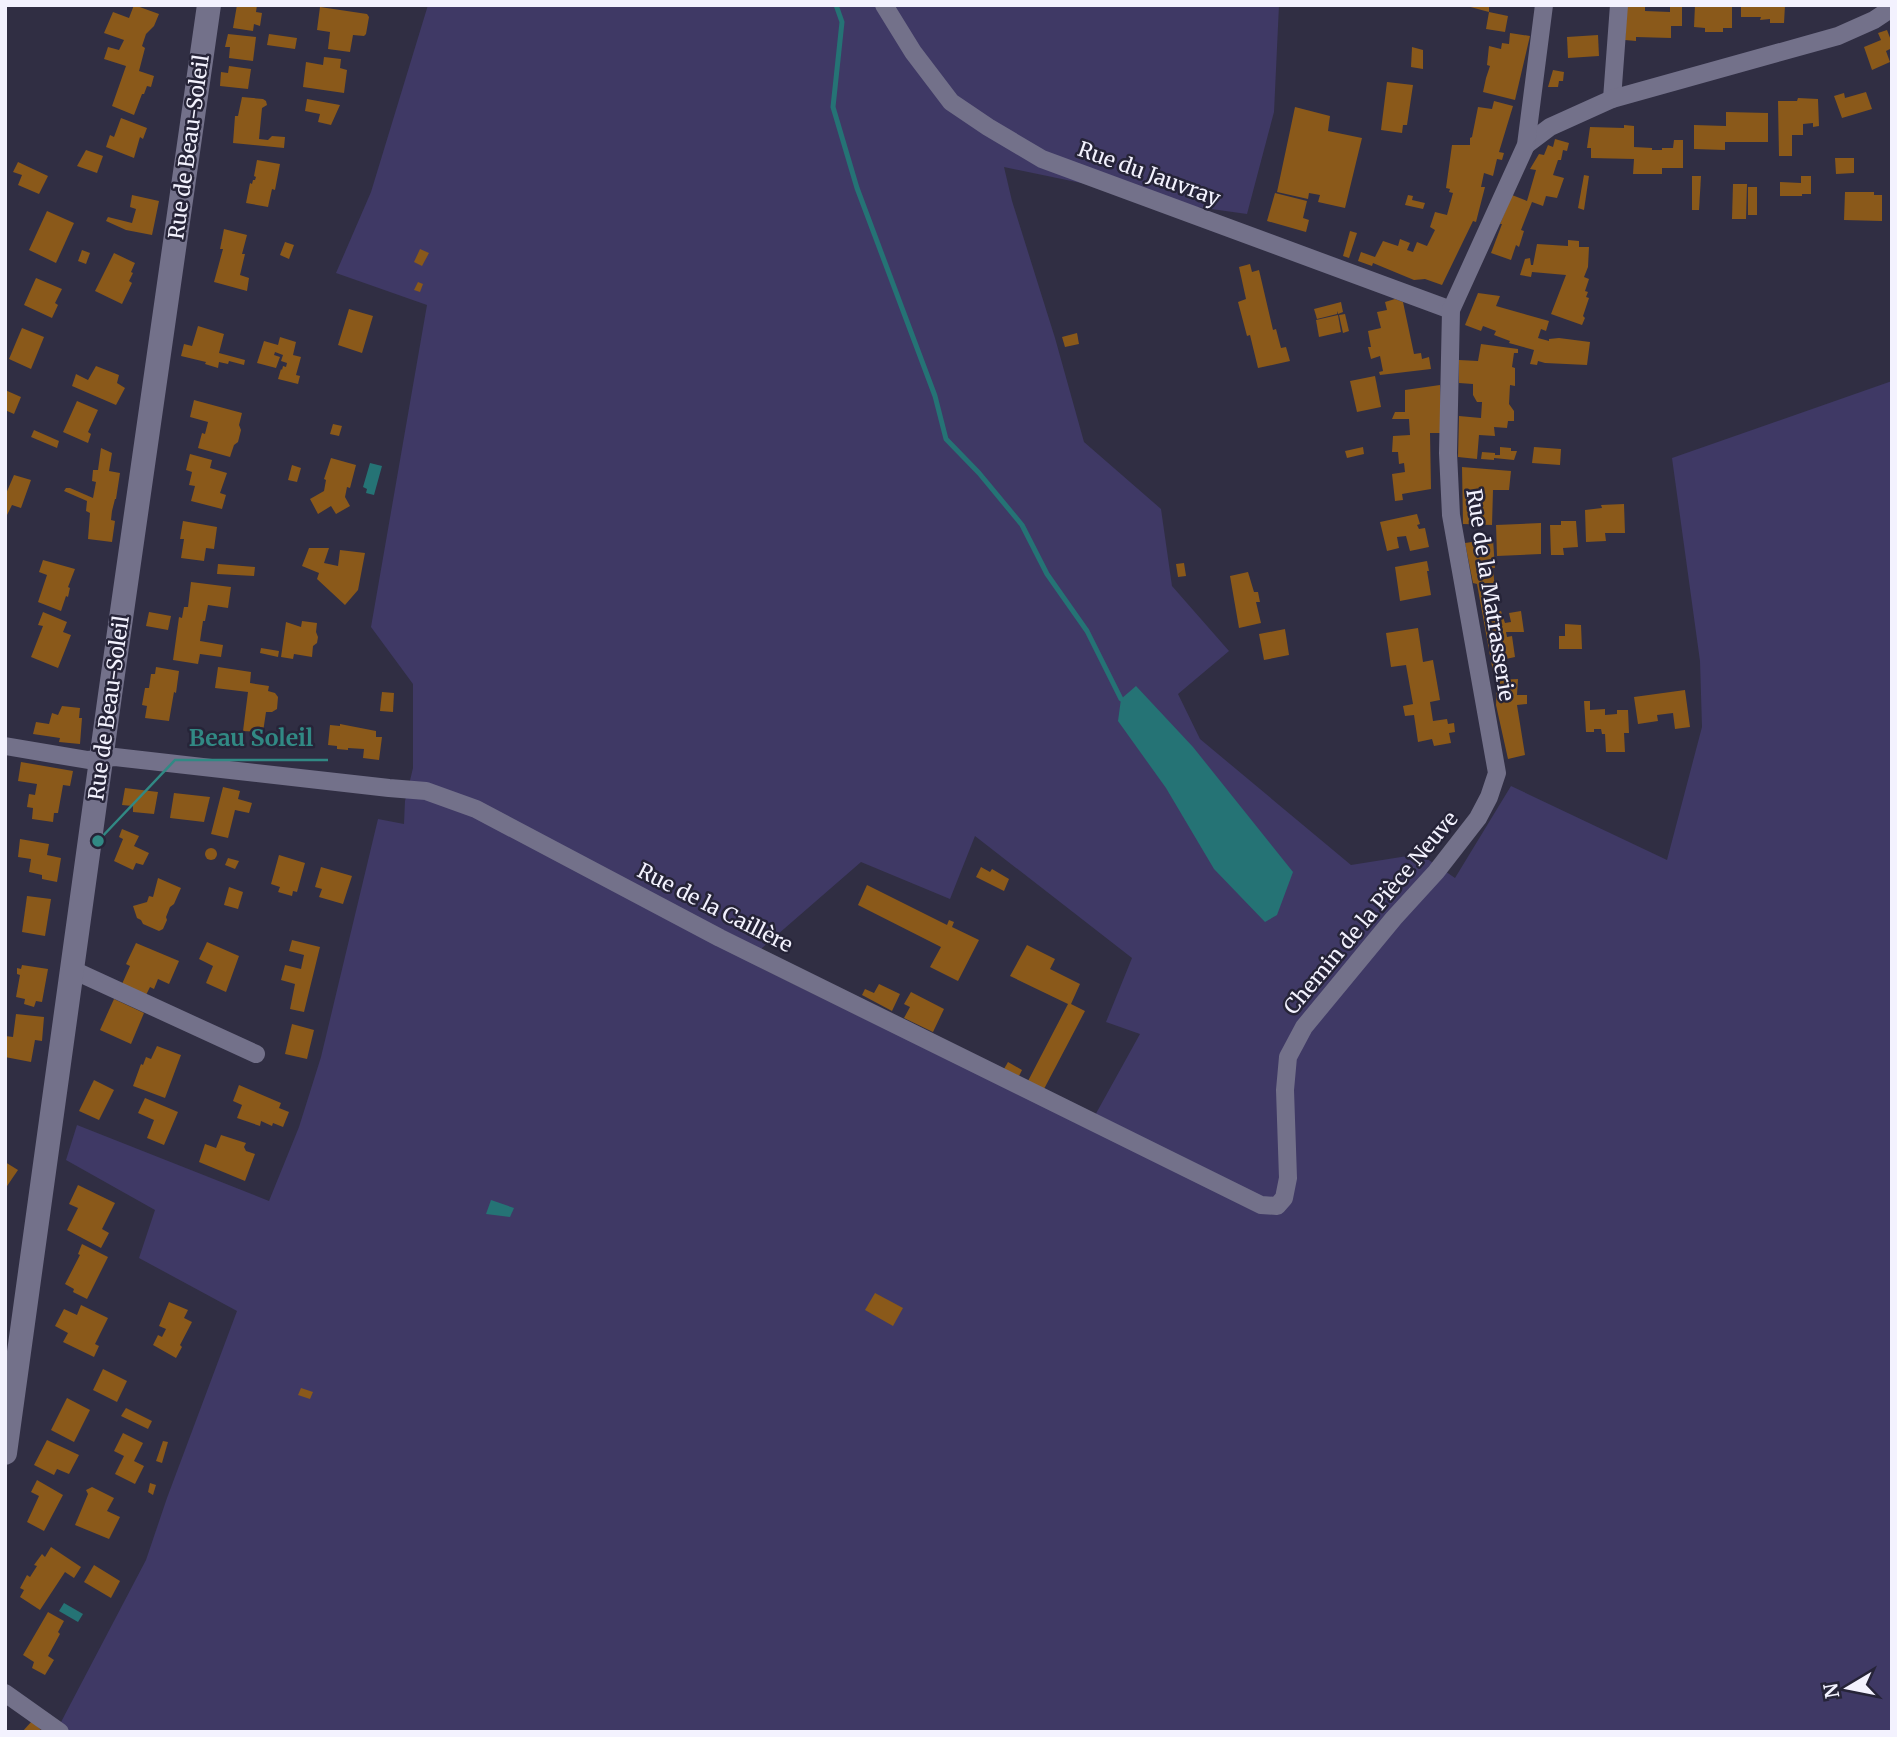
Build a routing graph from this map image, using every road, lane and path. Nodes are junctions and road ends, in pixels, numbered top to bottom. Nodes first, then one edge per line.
1 (209, 5) edge
2 (884, 5) edge
3 (1544, 5) edge
4 (1619, 5) edge
5 (1892, 8) edge
6 (1612, 99) junction
7 (1526, 145) junction
8 (1451, 310) junction
9 (5, 746) edge
10 (101, 759) junction
11 (1497, 773) joint
12 (73, 970) junction
13 (256, 1054) dead end
14 (1277, 1206) joint
15 (5, 1452) edge
16 (5, 1692) edge
17 (60, 1732) edge

1 - 10 street, Rue de Beau-Soleil
2 - 8 street, Rue du Jauvray
3 - 7 street, Rue de la Matrasserie
4 - 6 street
5 - 6 street
6 - 7 street
7 - 8 street, Rue de la Matrasserie
8 - 11 street, Rue de la Matrasserie
9 - 10 street, Rue de la Caillère
10 - 12 street, Rue de Beau-Soleil
10 - 14 street, Rue de la Caillère
11 - 14 street, Chemin de la Pièce Neuve
12 - 13 street
12 - 15 street, Rue de Beau-Soleil
16 - 17 street

